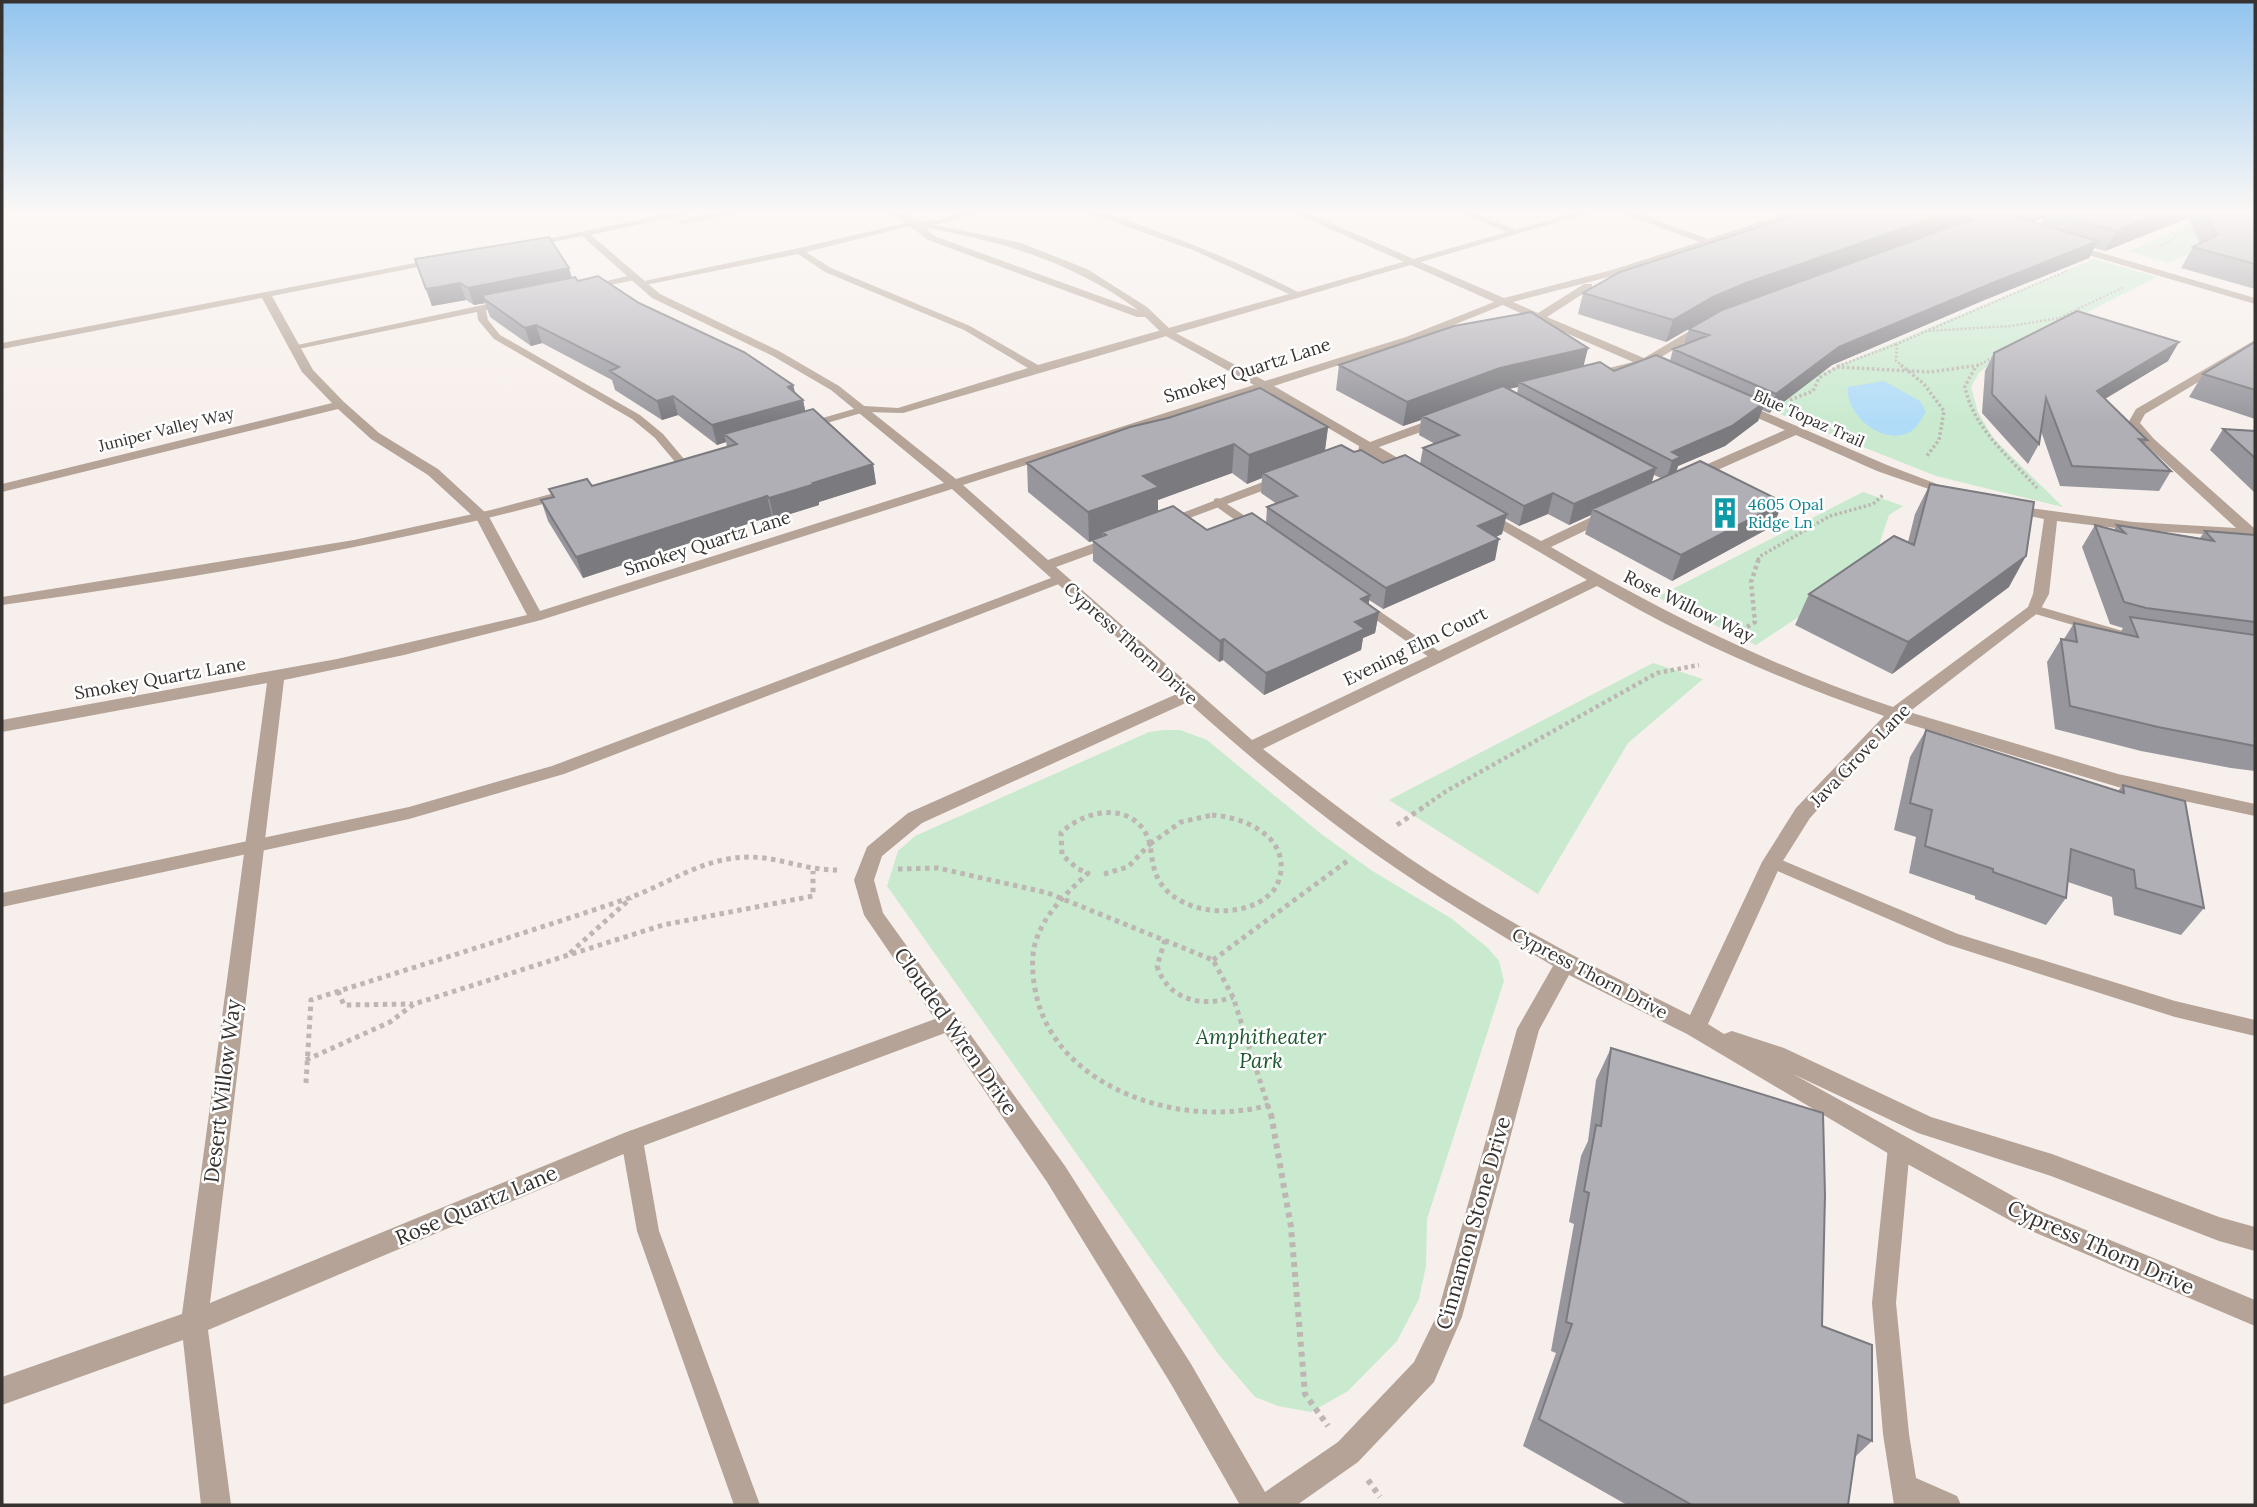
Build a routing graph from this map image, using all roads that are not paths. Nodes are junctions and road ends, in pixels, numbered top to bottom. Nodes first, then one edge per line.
1 (321, 282) edge
2 (626, 282) edge
3 (638, 282) edge
4 (858, 282) edge
5 (1052, 282) edge
6 (1103, 282) edge
7 (1272, 282) edge
8 (1344, 282) edge
9 (1455, 282) edge
10 (1577, 282) edge
11 (1598, 282) edge
12 (2191, 282) edge
13 (578, 289) edge
14 (2255, 292) edge
15 (265, 293) junction
16 (1298, 295) junction
17 (2243, 298) junction
18 (523, 300) edge
19 (2255, 301) edge
20 (1502, 302) junction
21 (481, 308) junction
22 (1536, 317) junction
23 (1722, 318) edge
24 (1518, 320) edge
25 (1157, 321) junction
26 (1473, 328) edge
27 (1168, 334) junction
28 (1410, 339) junction
29 (2255, 343) edge
30 (2, 346) edge
31 (293, 347) junction
32 (1643, 363) junction
33 (1037, 369) junction
34 (1669, 374) edge
35 (1578, 379) edge
36 (1263, 385) junction
37 (1732, 402) edge
38 (340, 405) junction
39 (864, 409) junction
40 (1452, 416) edge
41 (798, 428) edge
42 (1796, 430) junction
43 (1362, 450) junction
44 (693, 457) edge
45 (680, 461) junction
46 (667, 465) edge
47 (1293, 475) edge
48 (1426, 481) edge
49 (1676, 483) edge
50 (955, 485) junction
51 (2, 488) edge
52 (575, 492) edge
53 (1968, 496) edge
54 (1218, 502) junction
55 (2002, 505) edge
56 (1472, 507) edge
57 (1615, 512) edge
58 (2051, 516) junction
59 (483, 518) junction
60 (1156, 525) edge
61 (2252, 533) edge
62 (1132, 534) edge
63 (1273, 541) edge
64 (1541, 546) junction
65 (1052, 573) junction
66 (1597, 581) junction
67 (1350, 595) edge
68 (2, 601) edge
69 (2034, 609) junction
70 (536, 617) junction
71 (2143, 639) edge
72 (1438, 656) junction
73 (276, 677) junction
74 (1189, 695) junction
75 (1894, 715) junction
76 (2, 726) edge
77 (1250, 748) junction
78 (2255, 810) edge
79 (253, 844) junction
80 (1772, 862) junction
81 (2, 900) edge
82 (1564, 963) junction
83 (951, 1022) junction
84 (1695, 1028) junction
85 (2255, 1028) edge
86 (632, 1140) junction
87 (1899, 1147) junction
88 (2255, 1239) edge
89 (2255, 1312) edge
90 (194, 1323) junction
91 (2, 1391) edge
92 (1905, 1496) edge
93 (216, 1505) edge
94 (747, 1505) edge
95 (1256, 1505) edge
96 (1272, 1505) edge
97 (1948, 1505) edge

1 - 15 street
2 - 13 lane
3 - 39 street, Cypress Thorn Drive
4 - 33 lane
5 - 25 street
6 - 25 street
7 - 16 lane
8 - 16 lane
9 - 20 street
10 - 20 street, Smokey Quartz Lane
11 - 22 street, Smokey Quartz Lane
12 - 17 street
14 - 17 street
15 - 30 street
15 - 31 street
16 - 27 lane
17 - 19 street
18 - 21 lane
20 - 22 street
20 - 28 street, Smokey Quartz Lane
21 - 31 lane
21 - 45 lane
22 - 24 street, Smokey Quartz Lane
22 - 32 street
23 - 32 street
25 - 27 street
26 - 28 street, Smokey Quartz Lane
27 - 33 lane
27 - 36 street
28 - 36 street, Smokey Quartz Lane
29 - 61 street
31 - 38 street
32 - 34 street
32 - 35 street
33 - 39 lane
36 - 43 street
36 - 50 street, Smokey Quartz Lane
37 - 42 street, Blue Topaz Trail
38 - 51 street, Juniper Valley Way
38 - 59 street
39 - 41 lane
39 - 50 street, Cypress Thorn Drive
40 - 43 street
42 - 49 street
42 - 53 street, Blue Topaz Trail
43 - 48 street
44 - 45 lane
45 - 46 lane
47 - 54 street
50 - 65 street, Cypress Thorn Drive
50 - 70 street, Smokey Quartz Lane
52 - 59 lane
54 - 60 street
54 - 63 lane
55 - 58 street
56 - 64 street, Rose Willow Way
57 - 64 street
58 - 61 street
58 - 69 street
59 - 68 lane
59 - 70 street
62 - 65 street
64 - 66 street, Rose Willow Way
65 - 74 street, Cypress Thorn Drive
65 - 79 lane
66 - 72 street, Evening Elm Court
66 - 75 street, Rose Willow Way
67 - 72 lane
69 - 71 lane
69 - 75 street, Java Grove Lane
70 - 73 street, Smokey Quartz Lane
72 - 77 street, Evening Elm Court
73 - 76 street, Smokey Quartz Lane
73 - 79 street, Desert Willow Way
74 - 77 street, Cypress Thorn Drive
74 - 83 street, Clouded Wren Drive
75 - 78 street, Rose Willow Way
75 - 80 street, Java Grove Lane
77 - 82 street, Cypress Thorn Drive
79 - 81 lane
79 - 90 street, Desert Willow Way
80 - 84 street, Java Grove Lane
80 - 85 lane
82 - 84 street, Cypress Thorn Drive
82 - 96 street, Cinnamon Stone Drive
83 - 86 street, Rose Quartz Lane
83 - 95 street, Clouded Wren Drive
84 - 87 street, Cypress Thorn Drive
84 - 88 street, Cypress Thorn Drive
86 - 90 street, Rose Quartz Lane
86 - 94 lane
87 - 89 street, Cypress Thorn Drive
87 - 92 lane
90 - 91 street, Rose Quartz Lane
90 - 93 street, Desert Willow Way
92 - 97 lane

